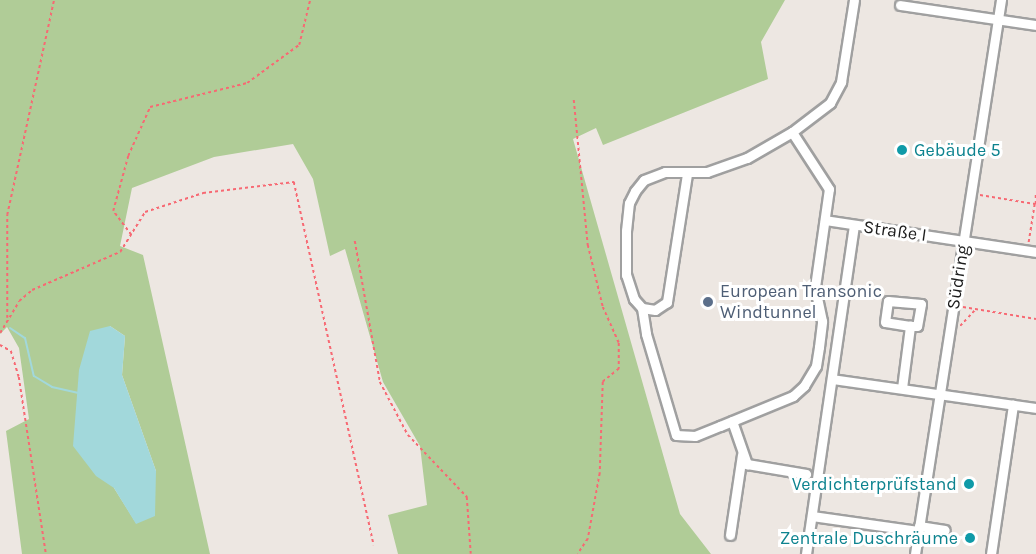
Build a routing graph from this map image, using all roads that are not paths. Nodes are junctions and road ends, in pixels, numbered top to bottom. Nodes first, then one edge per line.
1 (855, 0) edge
2 (1000, 0) edge
3 (900, 5) dead end
4 (998, 19) junction
5 (1036, 25) edge
6 (792, 132) junction
7 (687, 174) junction
8 (825, 220) junction
9 (854, 225) junction
10 (963, 241) junction
11 (1036, 252) edge
12 (642, 308) junction
13 (910, 326) dead end
14 (832, 379) junction
15 (902, 388) junction
16 (940, 394) junction
17 (1013, 405) junction
18 (1036, 408) edge
19 (732, 421) junction
20 (742, 453) junction
21 (806, 474) dead end
22 (812, 516) junction
23 (919, 529) junction
24 (945, 530) dead end
25 (730, 535) dead end
26 (806, 554) edge
27 (915, 554) edge
28 (991, 554) edge

1 - 6 street
2 - 4 street, Südring
3 - 4 street
4 - 5 street
4 - 10 street, Südring
6 - 7 street
6 - 8 street
7 - 12 street
7 - 12 street
8 - 9 street, Straße I
8 - 19 street
9 - 10 street, Straße I
9 - 14 street
10 - 11 street, Straße I
10 - 16 street, Südring
12 - 19 street
13 - 15 street
14 - 15 street
14 - 22 street
15 - 16 street
16 - 17 street
16 - 23 street, Südring
17 - 18 street
17 - 28 street
19 - 20 street
20 - 21 street
20 - 25 street
22 - 23 street
22 - 26 street
23 - 24 street
23 - 27 street, Südring

